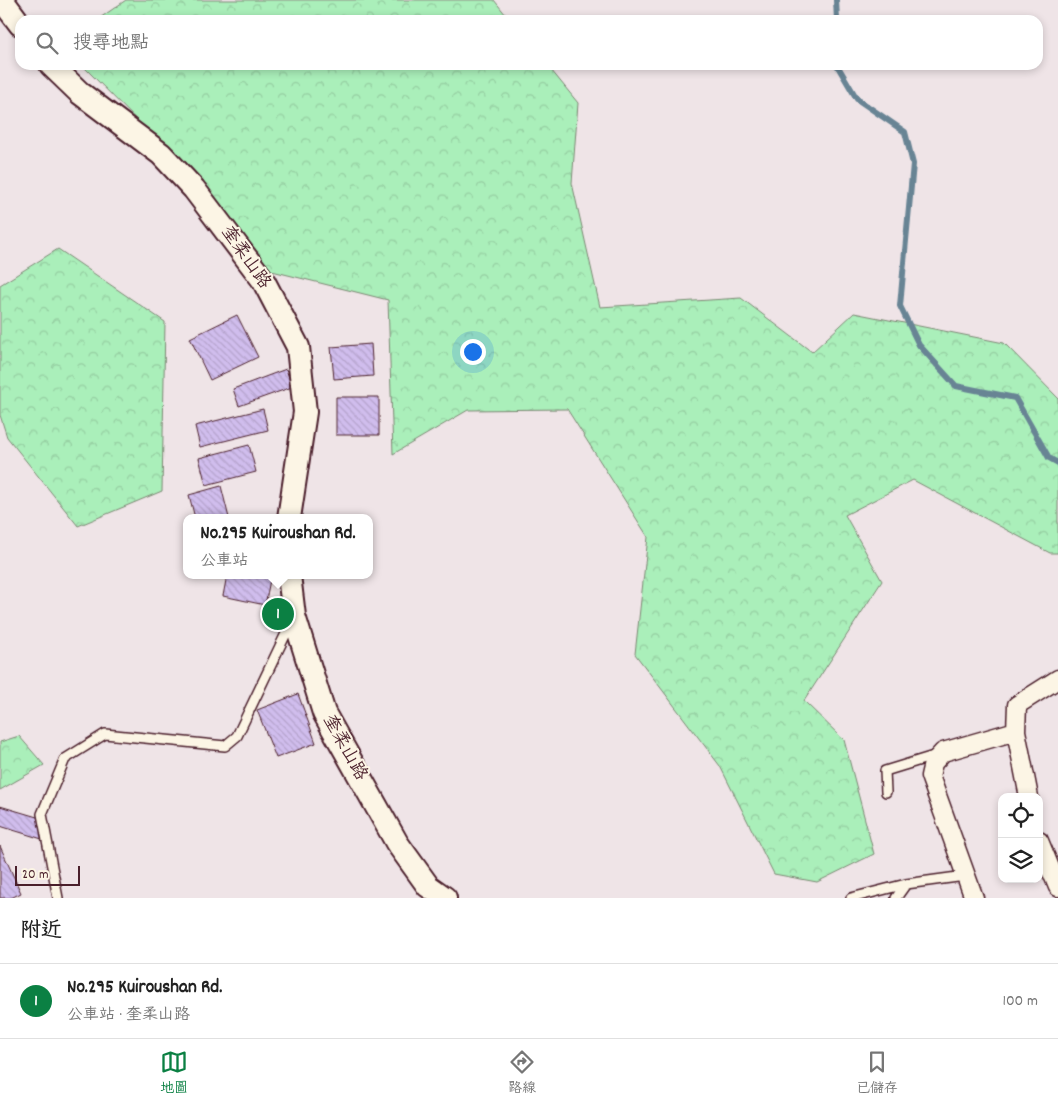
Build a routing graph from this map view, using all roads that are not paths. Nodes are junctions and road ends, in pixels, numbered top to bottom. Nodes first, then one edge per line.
1 (2, 0) edge
2 (15, 17) edge
3 (56, 70) edge
4 (290, 514) edge
5 (289, 579) edge
6 (294, 616) junction
7 (1058, 678) edge
8 (1016, 732) junction
9 (943, 752) junction
10 (886, 792) dead end
11 (1028, 793) edge
12 (1043, 851) edge
13 (965, 876) junction
14 (906, 884) junction
15 (1058, 887) edge
16 (58, 898) edge
17 (445, 898) edge
18 (851, 898) edge
19 (896, 898) edge
20 (974, 898) edge

1 - 2 street
3 - 4 street, 奎柔山路
5 - 6 street, 奎柔山路
6 - 16 lane
6 - 17 street, 奎柔山路
7 - 8 street
8 - 9 street
8 - 11 street
9 - 10 lane
9 - 13 street
12 - 15 street
13 - 14 lane
13 - 20 street
14 - 18 lane
14 - 19 lane

